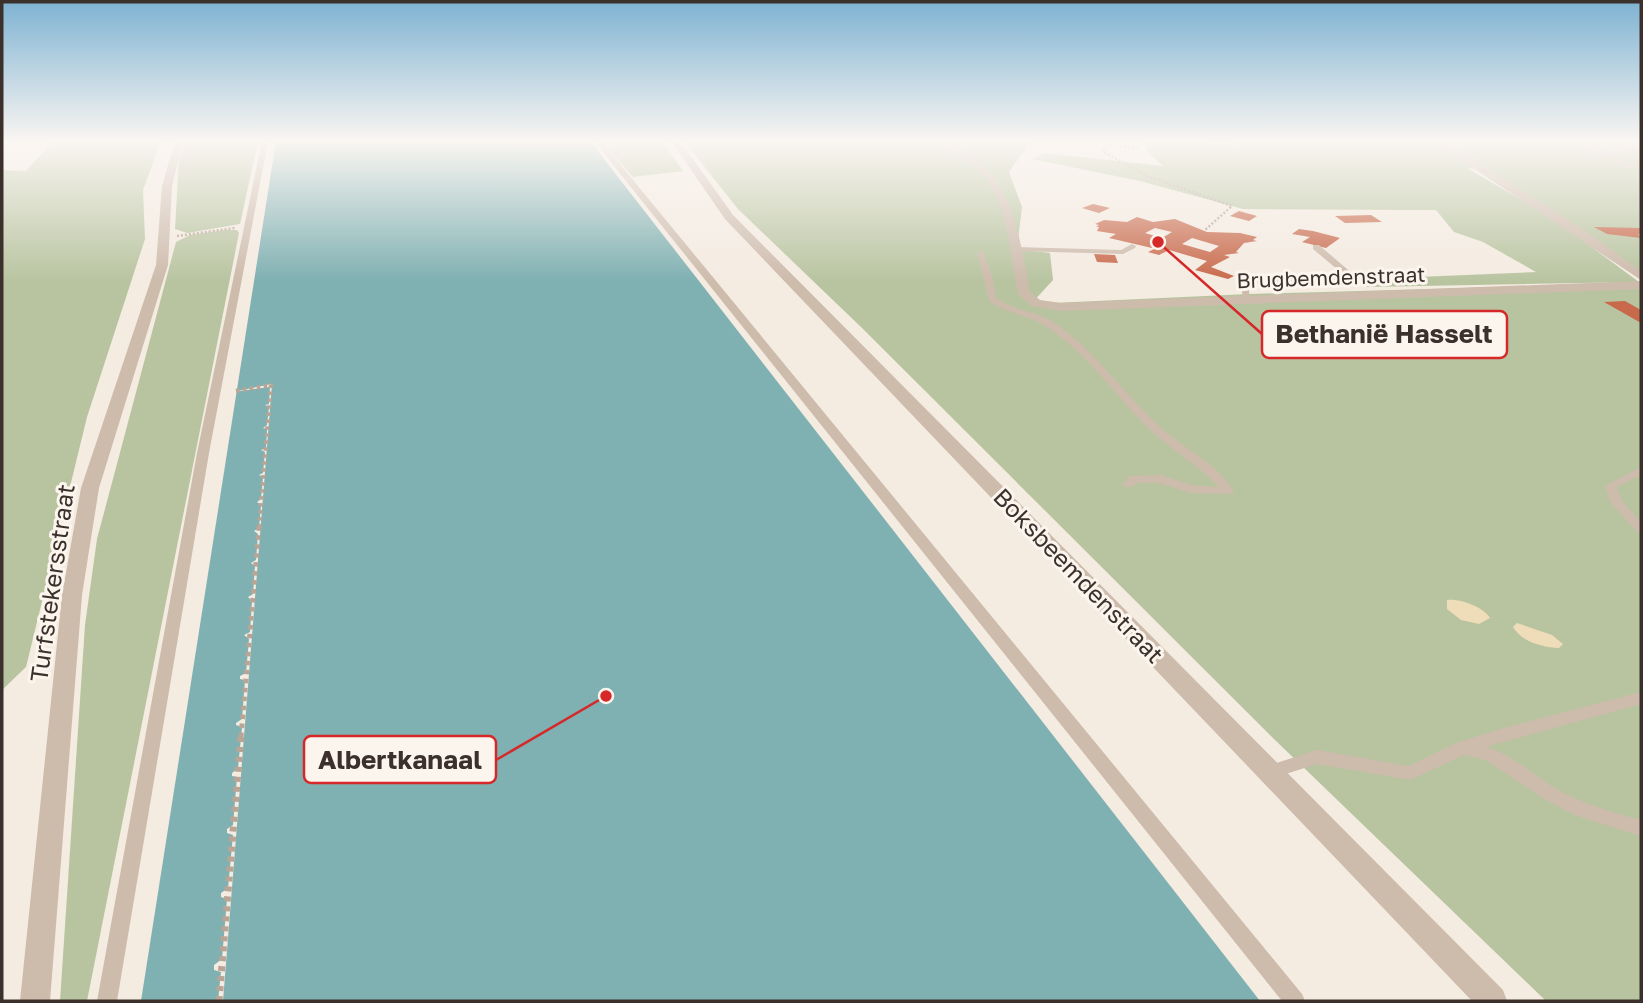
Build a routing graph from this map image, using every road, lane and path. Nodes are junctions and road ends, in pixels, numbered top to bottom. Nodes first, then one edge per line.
1 (168, 188) edge
2 (255, 188) edge
3 (635, 188) edge
4 (709, 188) edge
5 (995, 188) edge
6 (1180, 188) edge
7 (1511, 188) edge
8 (247, 226) junction
9 (1205, 230) dead end
10 (166, 238) junction
11 (1132, 246) dead end
12 (1316, 247) dead end
13 (1014, 249) junction
14 (980, 253) dead end
15 (1641, 276) edge
16 (1641, 285) edge
17 (1246, 300) junction
18 (236, 391) dead end
19 (1641, 471) edge
20 (1129, 484) dead end
21 (1641, 529) edge
22 (1641, 698) edge
23 (1462, 748) junction
24 (1270, 772) junction
25 (1641, 828) edge
26 (35, 1001) edge
27 (107, 1001) edge
28 (219, 1001) edge
29 (1295, 1001) edge
30 (1492, 1001) edge

1 - 10 street, Turfstekersstraat
2 - 8 lane
3 - 29 lane
4 - 24 street, Boksbeemdenstraat
5 - 13 street
6 - 9 path
7 - 15 street
8 - 10 path
8 - 27 lane
10 - 26 street, Turfstekersstraat
11 - 13 lane
12 - 17 lane
13 - 17 street, Brugbemdenstraat
14 - 20 lane
16 - 17 street, Brugbemdenstraat
18 - 28 path
19 - 21 lane
22 - 23 lane
23 - 24 lane
23 - 25 lane
24 - 30 street, Boksbeemdenstraat

